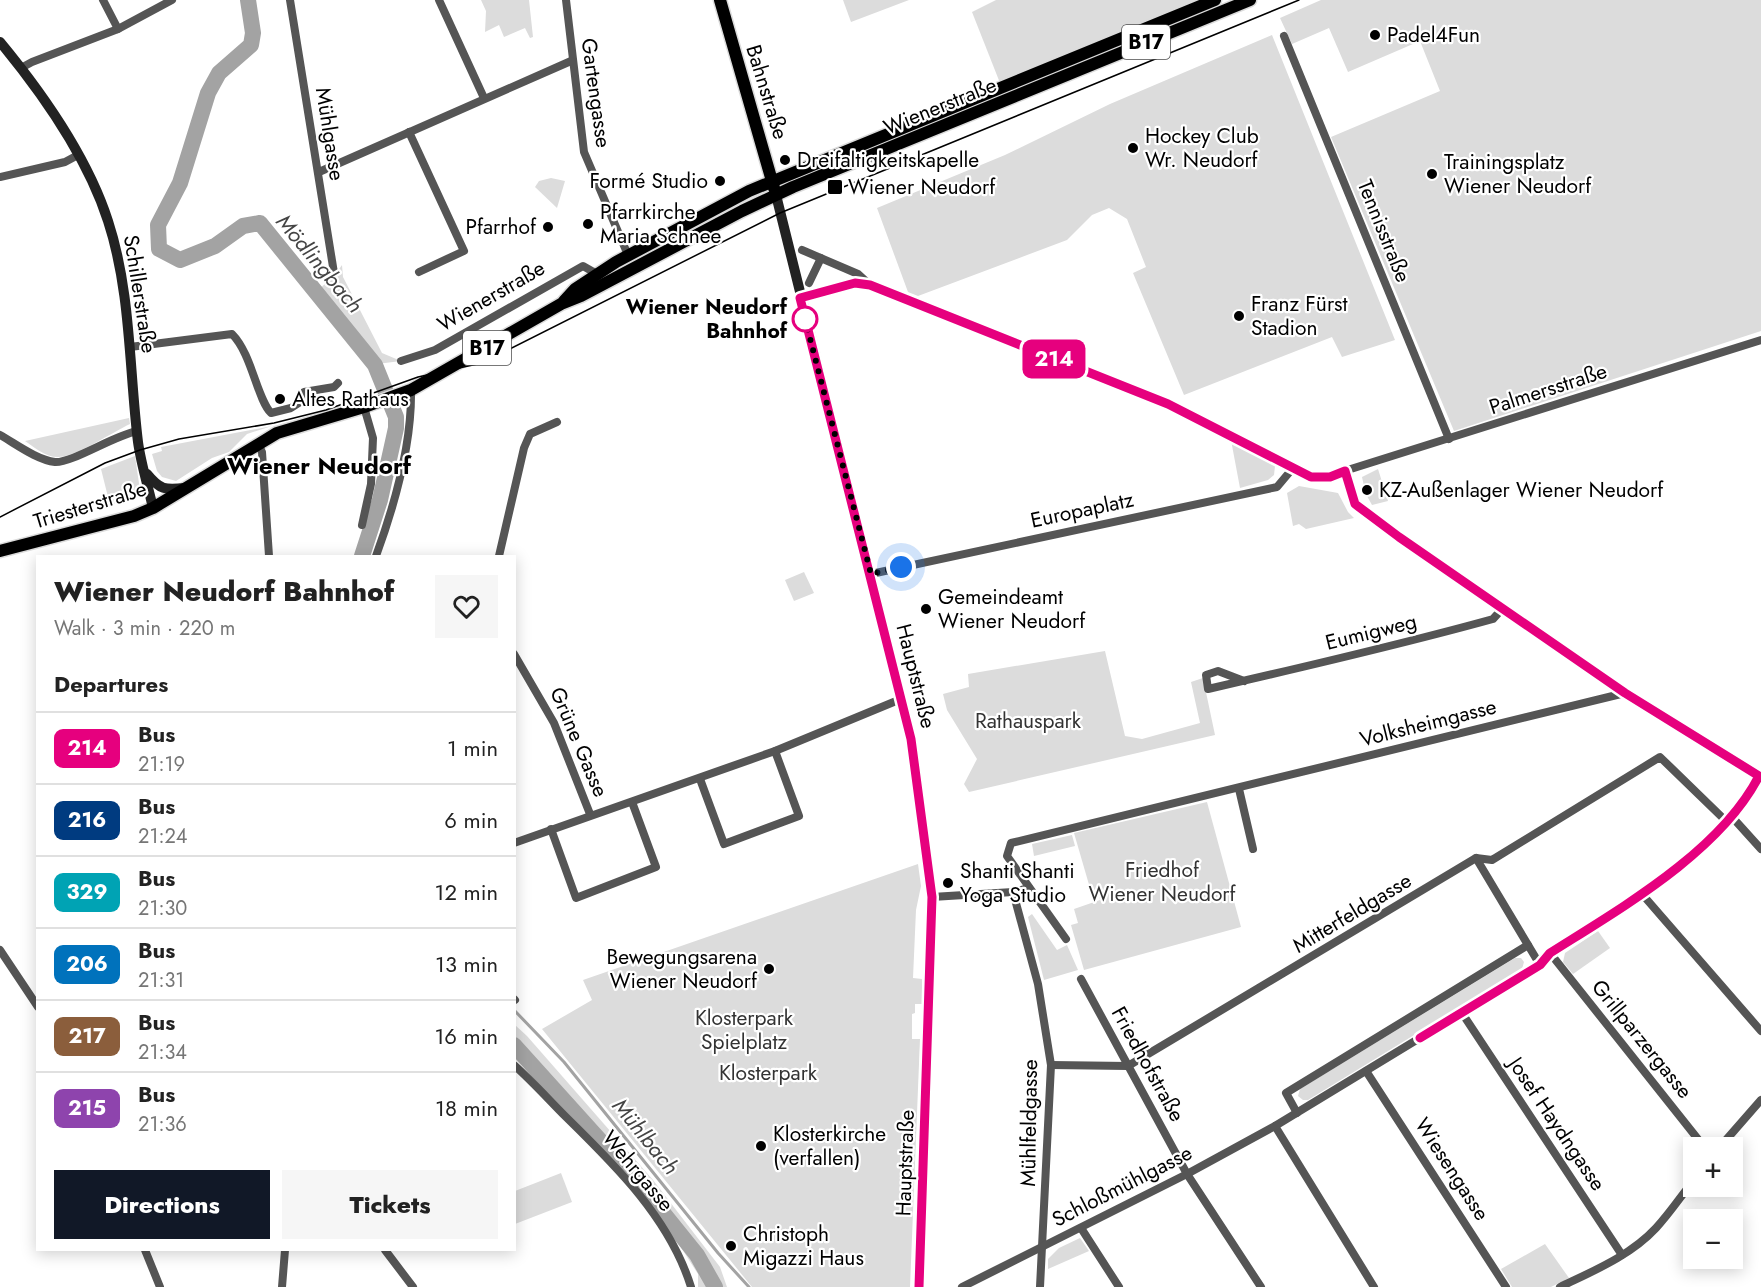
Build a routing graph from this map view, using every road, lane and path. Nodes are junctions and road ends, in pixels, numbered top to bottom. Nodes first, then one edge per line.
1 (103, 0) edge
2 (172, 0) edge
3 (290, 0) edge
4 (439, 0) edge
5 (566, 0) edge
6 (720, 0) edge
7 (1215, 0) edge
8 (1250, 0) edge
9 (118, 29) junction
10 (1284, 36) dead end
11 (0, 42) edge
12 (571, 61) junction
13 (21, 68) junction
14 (1040, 79) junction
15 (484, 98) junction
16 (409, 132) junction
17 (78, 155) junction
18 (319, 172) junction
19 (0, 177) edge
20 (772, 180) junction
21 (776, 195) junction
22 (802, 250) dead end
23 (628, 255) junction
24 (821, 258) junction
25 (419, 272) dead end
26 (334, 273) dead end
27 (597, 274) junction
28 (809, 284) dead end
29 (870, 285) junction
30 (800, 298) junction
31 (561, 304) junction
32 (1761, 340) edge
33 (130, 347) junction
34 (401, 361) dead end
35 (338, 383) dead end
36 (411, 390) junction
37 (364, 407) junction
38 (557, 422) dead end
39 (137, 431) junction
40 (0, 435) edge
41 (1449, 439) junction
42 (258, 443) junction
43 (1293, 468) junction
44 (146, 471) junction
45 (1345, 471) junction
46 (187, 488) junction
47 (153, 508) junction
48 (362, 525) dead end
49 (0, 551) edge
50 (269, 555) edge
51 (376, 555) edge
52 (499, 555) edge
53 (871, 574) junction
54 (1502, 609) junction
55 (516, 657) edge
56 (1244, 681) dead end
57 (1625, 693) junction
58 (901, 699) junction
59 (775, 751) junction
60 (1760, 777) edge
61 (699, 778) junction
62 (1239, 789) junction
63 (632, 802) junction
64 (590, 814) junction
65 (1731, 821) junction
66 (551, 829) junction
67 (516, 842) edge
68 (1253, 849) dead end
69 (1761, 849) edge
70 (1476, 858) junction
71 (1029, 888) junction
72 (1013, 892) junction
73 (1642, 894) junction
74 (932, 897) junction
75 (1066, 939) dead end
76 (1528, 945) junction
77 (0, 950) edge
78 (1550, 953) junction
79 (1540, 965) junction
80 (1081, 979) dead end
81 (36, 1004) edge
82 (1462, 1013) junction
83 (1761, 1031) edge
84 (1051, 1065) junction
85 (1128, 1066) junction
86 (516, 1067) edge
87 (1366, 1071) junction
88 (1761, 1100) edge
89 (1297, 1113) junction
90 (1275, 1126) junction
91 (1696, 1137) edge
92 (1729, 1137) edge
93 (1187, 1173) junction
94 (1683, 1194) edge
95 (1081, 1228) junction
96 (1043, 1246) junction
97 (145, 1251) edge
98 (285, 1251) edge
99 (385, 1251) edge
100 (1622, 1254) junction
101 (160, 1287) edge
102 (282, 1287) edge
103 (413, 1287) edge
104 (691, 1287) edge
105 (919, 1287) edge
106 (962, 1287) edge
107 (1040, 1287) edge
108 (1119, 1287) edge
109 (1261, 1287) edge
110 (1374, 1287) edge
111 (1506, 1287) edge
112 (1560, 1287) edge

1 - 9 street
2 - 9 street
3 - 18 street, Mühlgasse
4 - 15 street
5 - 12 street, Gartengasse
6 - 20 main road, Bahnstraße
7 - 14 main road, B17
8 - 14 main road, B17
9 - 13 street
10 - 41 street, Tennisstraße
11 - 13 street, Schillerstraße
12 - 15 street
12 - 23 street, Gartengasse
13 - 17 street, Schillerstraße
14 - 20 main road, Wienerstraße / B17
14 - 21 main road, Wienerstraße / B17
15 - 16 street
16 - 18 street
16 - 25 street
17 - 19 street
17 - 33 street, Schillerstraße
18 - 26 street, Mühlgasse
20 - 21 main road, Bahnstraße
20 - 23 main road, Wienerstraße / B17
21 - 30 street, Hauptstraße
21 - 31 main road, Wienerstraße / B17
22 - 24 street
23 - 27 main road, Wienerstraße / B17
24 - 28 street
24 - 29 street
27 - 31 main road, Wienerstraße / B17
27 - 34 street, Wienerstraße
29 - 30 street
29 - 43 street
30 - 53 street, Hauptstraße
31 - 36 main road, Wienerstraße / B17
32 - 41 street, Palmersstraße
33 - 35 street
33 - 39 street, Schillerstraße
36 - 37 main road, Triesterstraße / B17
36 - 51 street
37 - 42 main road, Triesterstraße / B17
37 - 48 street
38 - 52 street
39 - 40 street
39 - 44 street, Schillerstraße
41 - 45 street, Palmersstraße
42 - 46 main road, Triesterstraße / B17
42 - 50 street
43 - 45 street
43 - 53 street, Europaplatz
44 - 46 street
44 - 47 street, Schillerstraße
45 - 54 street
46 - 47 main road, Triesterstraße / B17
47 - 49 main road, Triesterstraße / B17
53 - 58 street, Hauptstraße
54 - 56 street, Eumigweg
54 - 57 street
55 - 64 street, Grüne Gasse
57 - 60 street
57 - 62 street, Volksheimgasse
58 - 59 street
58 - 74 street, Hauptstraße
59 - 61 street
59 - 61 street
60 - 65 street, Schloßmühlgasse
61 - 63 street
62 - 68 street
62 - 71 street, Volksheimgasse
63 - 64 street
63 - 66 street
64 - 66 street
65 - 69 street
65 - 70 street, Mitterfeldgasse
65 - 73 street, Schloßmühlgasse
66 - 67 street
70 - 76 street
70 - 85 street, Mitterfeldgasse
71 - 72 street
71 - 75 street
72 - 74 street
72 - 84 street, Mühlfeldgasse
73 - 78 street, Schloßmühlgasse
73 - 83 street
74 - 105 street, Hauptstraße
76 - 79 street
76 - 89 street
77 - 81 street
78 - 79 street, Schloßmühlgasse
78 - 91 street, Grillparzergasse
79 - 82 street, Schloßmühlgasse
80 - 85 street, Friedhofstraße
82 - 87 street, Schloßmühlgasse
82 - 100 street, Josef Haydngasse
84 - 85 street
84 - 96 street, Mühlfeldgasse
85 - 93 street, Friedhofstraße
86 - 104 street, Wehrgasse
87 - 89 street, Schloßmühlgasse
87 - 111 street, Wiesengasse
88 - 92 street
89 - 90 street, Schloßmühlgasse
90 - 93 street, Schloßmühlgasse
90 - 110 street
93 - 95 street, Schloßmühlgasse
93 - 109 street, Friedhofstraße
94 - 100 street
95 - 96 street, Schloßmühlgasse
95 - 108 street
96 - 106 street, Schloßmühlgasse
96 - 107 street, Mühlfeldgasse
97 - 101 street
98 - 102 street
99 - 103 street
100 - 112 street

